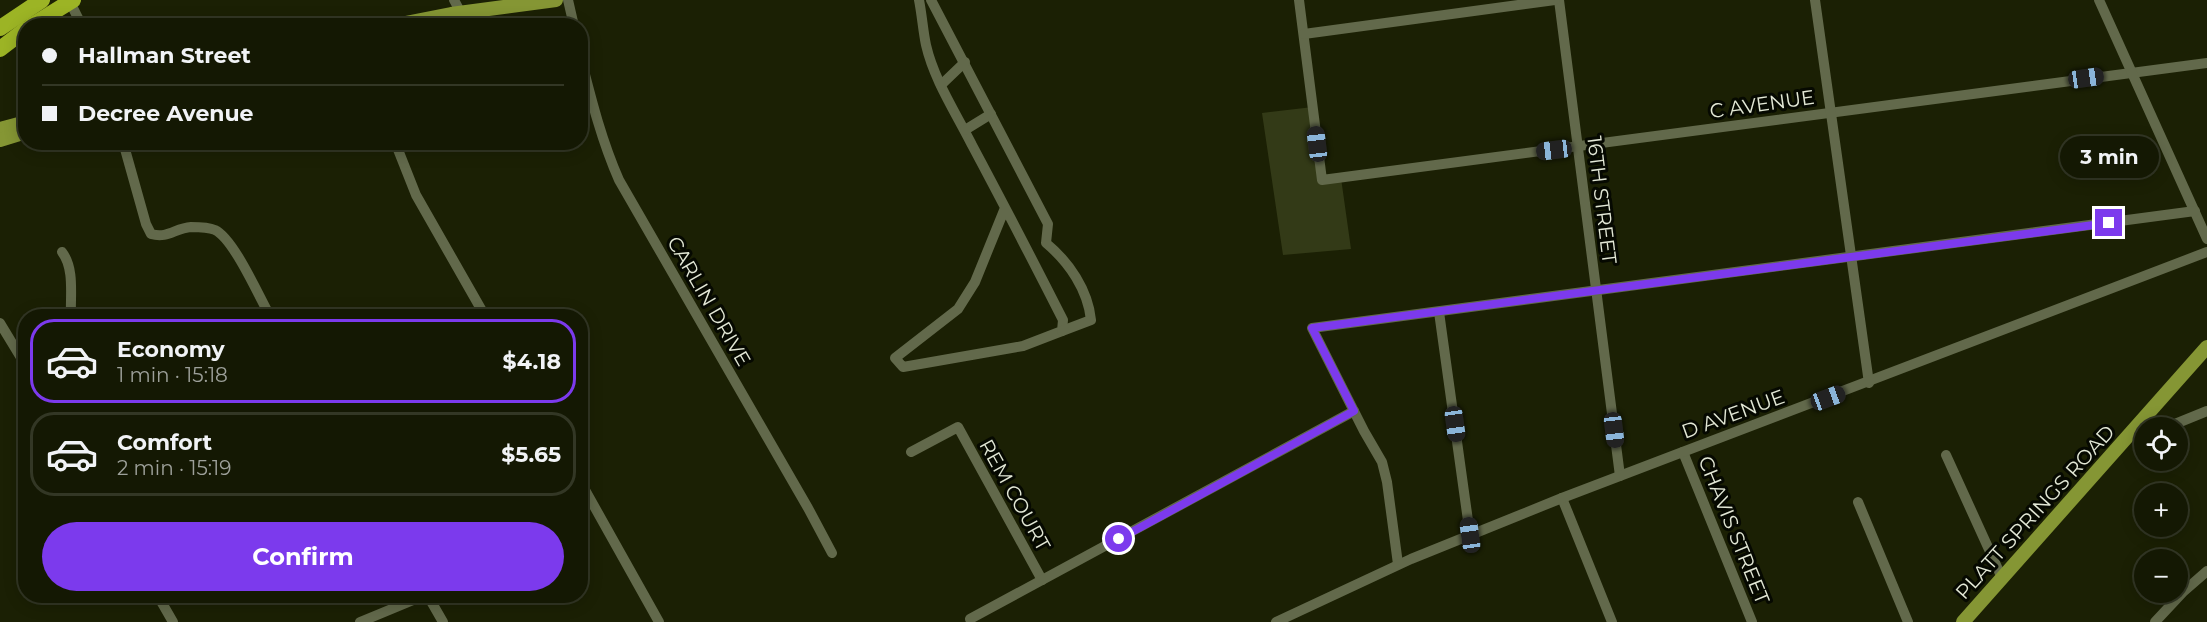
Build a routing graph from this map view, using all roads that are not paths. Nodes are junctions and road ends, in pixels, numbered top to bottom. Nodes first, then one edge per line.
1 (42, 0) edge
2 (453, 0) edge
3 (556, 0) edge
4 (568, 0) edge
5 (919, 0) edge
6 (932, 0) edge
7 (1299, 0) edge
8 (1557, 0) edge
9 (1815, 0) edge
10 (2099, 0) edge
11 (71, 1) edge
12 (461, 13) junction
13 (44, 18) edge
14 (78, 18) edge
15 (434, 18) edge
16 (572, 18) edge
17 (0, 28) edge
18 (1304, 34) junction
19 (18, 35) edge
20 (0, 49) edge
21 (965, 62) junction
22 (2207, 63) edge
23 (2132, 72) junction
24 (941, 86) junction
25 (588, 100) edge
26 (1831, 113) junction
27 (992, 114) junction
28 (18, 124) edge
29 (0, 129) edge
30 (965, 130) junction
31 (18, 134) edge
32 (0, 140) edge
33 (1577, 147) junction
34 (125, 150) edge
35 (398, 150) edge
36 (1005, 208) junction
37 (2194, 211) junction
38 (2207, 239) edge
39 (1046, 243) junction
40 (62, 252) dead end
41 (1028, 252) junction
42 (2207, 252) edge
43 (1851, 257) junction
44 (1596, 290) junction
45 (70, 309) edge
46 (266, 309) edge
47 (481, 309) edge
48 (1439, 312) junction
49 (0, 323) edge
50 (1062, 331) junction
51 (2207, 347) edge
52 (18, 353) edge
53 (1869, 383) junction
54 (1354, 411) junction
55 (2207, 411) edge
56 (2188, 419) edge
57 (911, 452) dead end
58 (1683, 452) junction
59 (1946, 455) dead end
60 (1620, 476) junction
61 (588, 495) edge
62 (1562, 498) junction
63 (1858, 502) dead end
64 (1470, 535) junction
65 (832, 553) dead end
66 (1398, 564) junction
67 (2207, 571) edge
68 (2002, 578) junction
69 (1042, 580) junction
70 (162, 603) edge
71 (406, 603) edge
72 (432, 603) edge
73 (970, 620) dead end
74 (173, 622) edge
75 (360, 622) edge
76 (443, 622) edge
77 (659, 622) edge
78 (1276, 622) edge
79 (1612, 622) edge
80 (1752, 622) edge
81 (1908, 622) edge
82 (1963, 622) edge
83 (2155, 622) edge

1 - 17 highway
2 - 12 street
3 - 12 main road
4 - 16 street
5 - 24 street
6 - 21 street
7 - 18 street
8 - 18 street
8 - 33 street, 16TH STREET
9 - 26 street
10 - 23 street
11 - 13 highway
11 - 14 street
12 - 15 main road
18 - 33 street, C AVENUE
19 - 20 highway
21 - 24 street
21 - 27 street
22 - 23 street, C AVENUE
23 - 26 street, C AVENUE
23 - 37 street
24 - 30 street
25 - 65 street, CARLIN DRIVE
26 - 33 street, C AVENUE
26 - 43 street
27 - 30 street
27 - 39 street
28 - 29 main road
30 - 36 street
31 - 32 main road
33 - 44 street, 16TH STREET
34 - 46 street
35 - 47 street
36 - 41 street
36 - 50 street
37 - 38 street
37 - 43 street
39 - 41 street
39 - 50 street
40 - 45 street
41 - 50 street
42 - 53 street, D AVENUE
43 - 44 street
43 - 53 street
44 - 48 street
44 - 60 street, 16TH STREET
48 - 54 street
48 - 64 street
49 - 52 street
51 - 68 main road, PLATT SPRINGS ROAD
53 - 58 street, D AVENUE
54 - 66 street
54 - 69 street
55 - 56 street
57 - 69 street, REM COURT
58 - 60 street, D AVENUE
58 - 80 street, CHAVIS STREET
59 - 68 street
60 - 62 street, D AVENUE
61 - 77 street
62 - 64 street, D AVENUE
62 - 79 street
63 - 81 street
64 - 66 street, D AVENUE
66 - 78 street, D AVENUE
67 - 83 street
68 - 82 main road, PLATT SPRINGS ROAD
69 - 73 street
70 - 74 street
71 - 75 street
72 - 76 street

